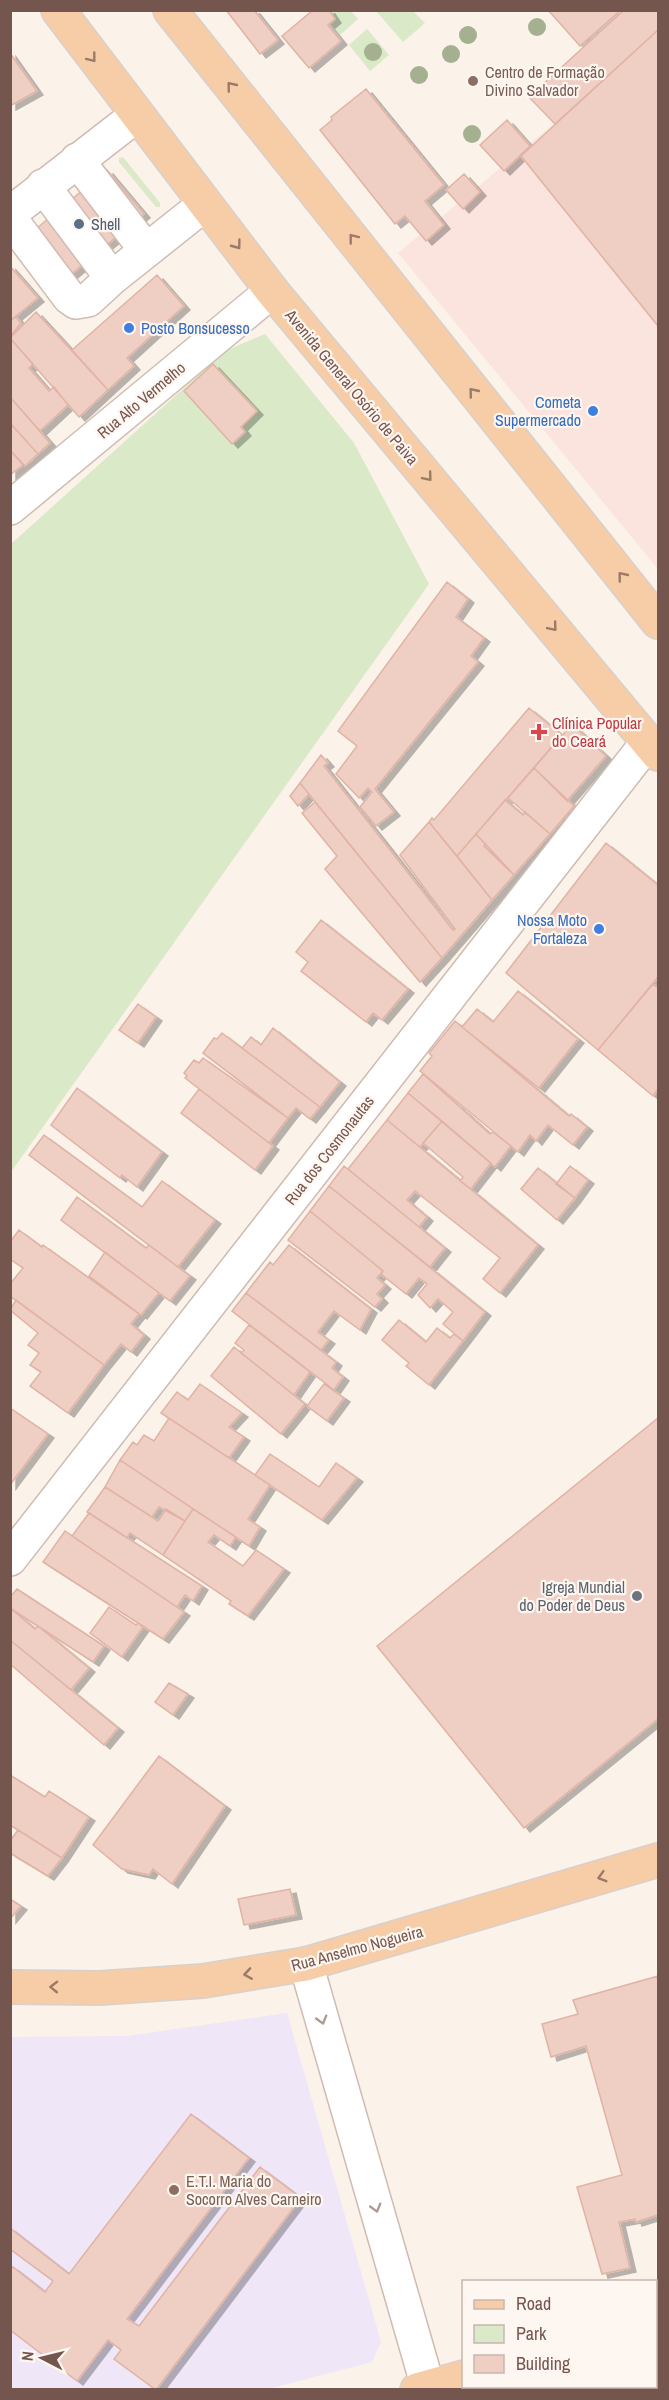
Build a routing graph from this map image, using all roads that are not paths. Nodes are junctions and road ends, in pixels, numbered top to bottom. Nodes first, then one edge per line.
1 (58, 10) edge
2 (170, 10) edge
3 (136, 115) junction
4 (76, 160) junction
5 (43, 186) junction
6 (206, 204) junction
7 (146, 250) junction
8 (112, 278) junction
9 (272, 291) junction
10 (10, 508) edge
11 (658, 622) edge
12 (653, 748) edge
13 (10, 1559) edge
14 (658, 1860) edge
15 (306, 1964) junction
16 (10, 1987) edge
17 (462, 2378) edge
18 (422, 2388) edge

1 -> 3 main road, Avenida General Osório de Paiva
11 -> 2 main road
3 - 4 street
3 - 6 main road, Avenida General Osório de Paiva
4 - 5 street
4 - 7 street
5 - 8 street
5 - 8 street
6 - 7 street
6 -> 9 main road, Avenida General Osório de Paiva
7 - 8 street
9 - 10 street, Rua Alto Vermelho
9 -> 12 main road, Avenida General Osório de Paiva
12 - 13 street, Rua dos Cosmonautas
14 -> 15 main road, Rua Anselmo Nogueira
15 -> 16 main road, Rua Anselmo Nogueira
15 -> 18 street
17 - 18 main road

